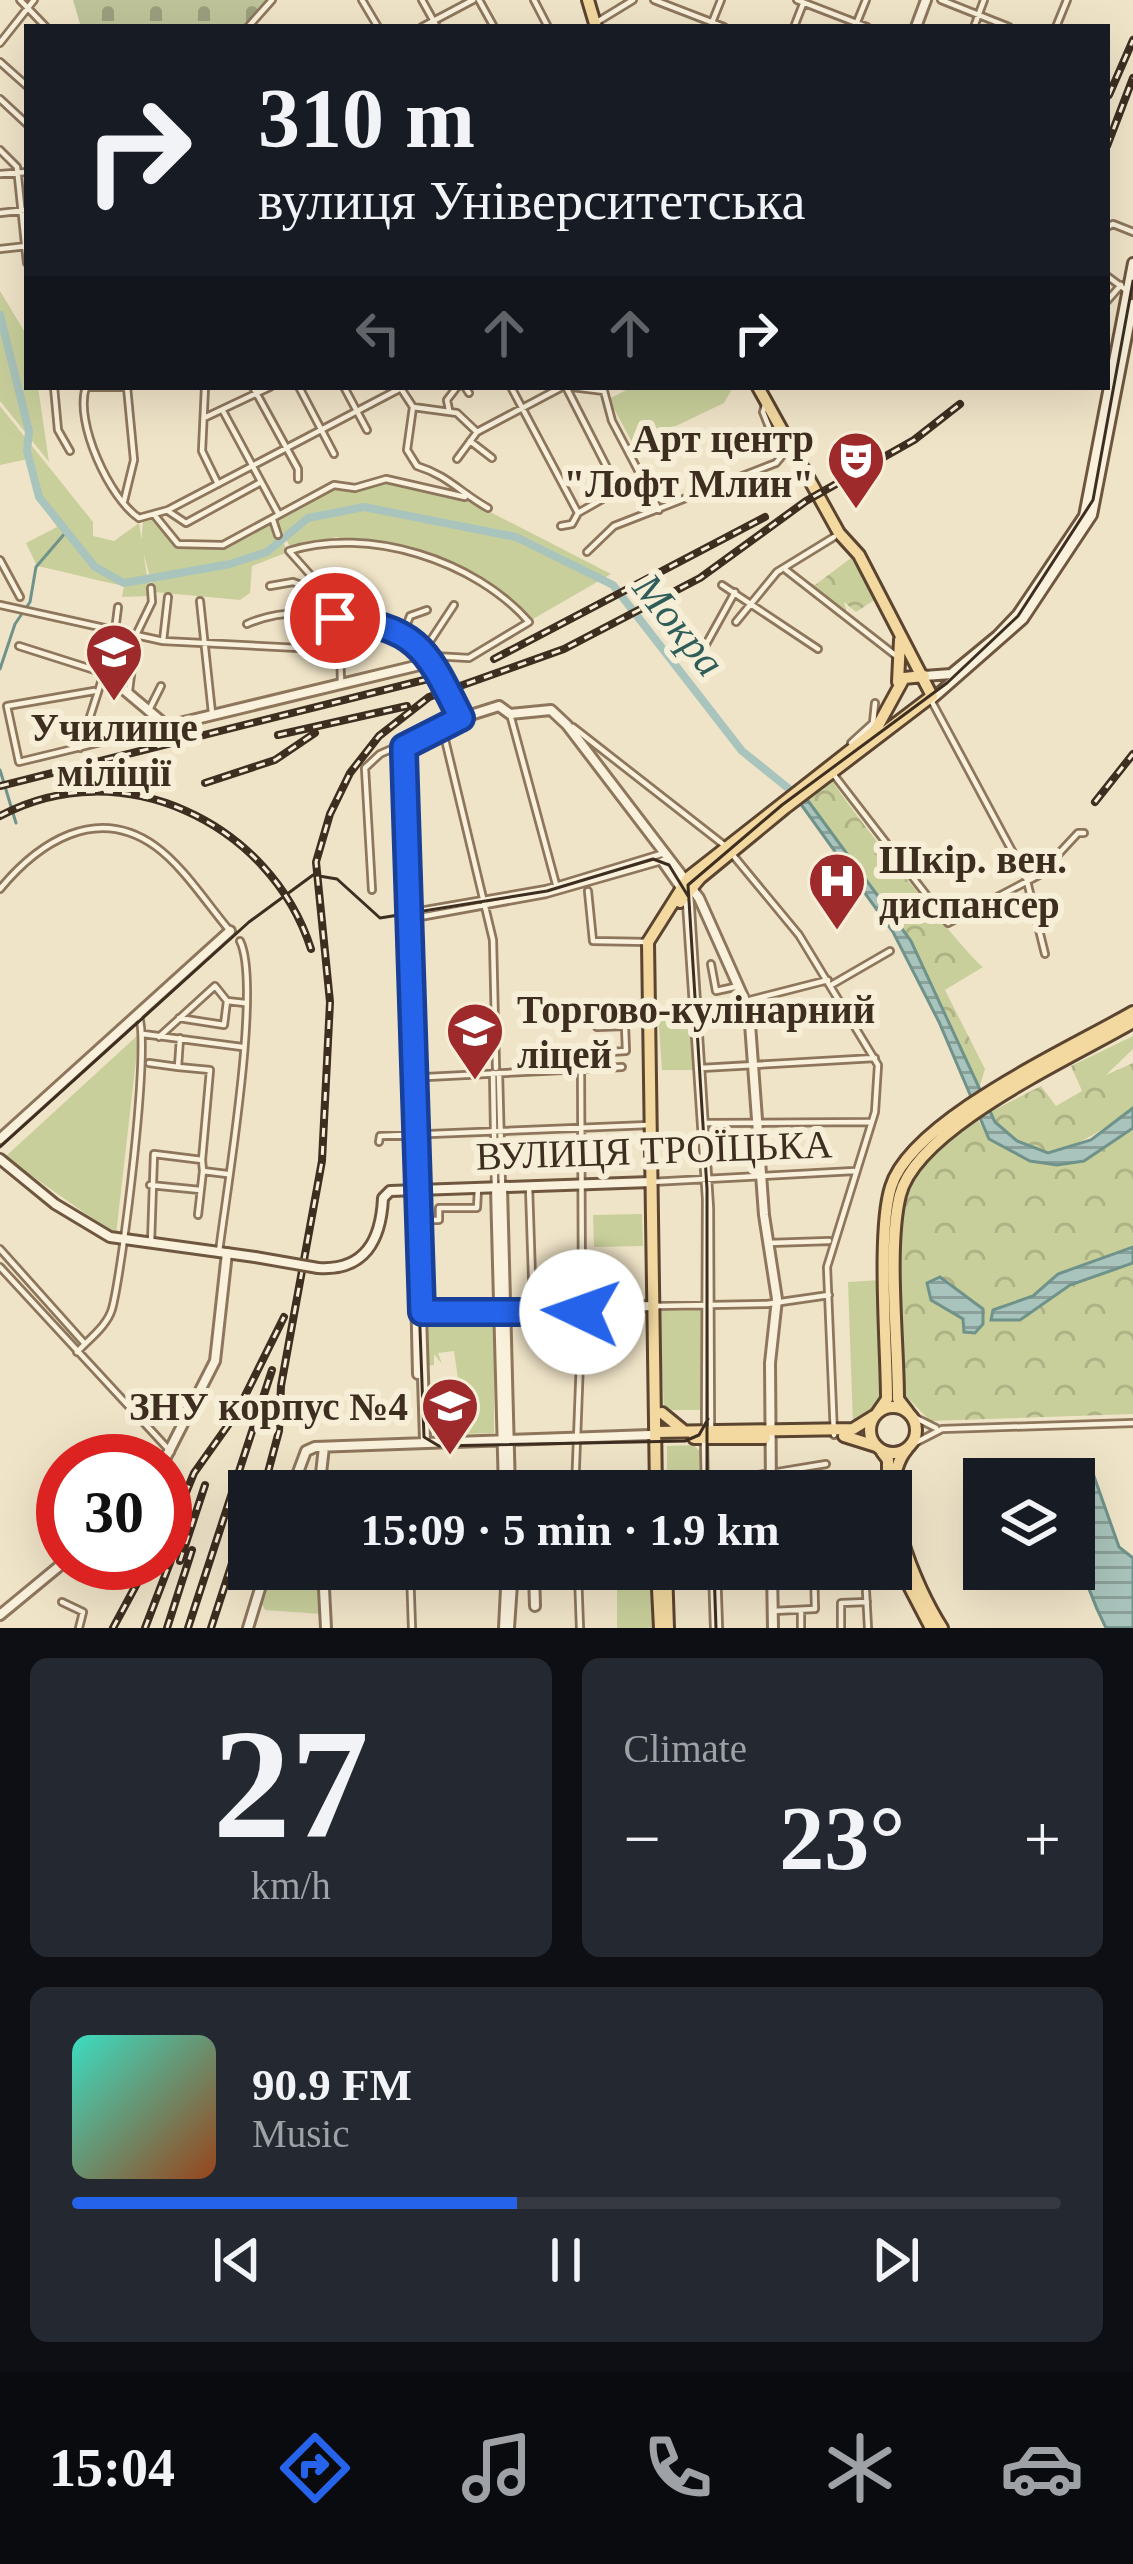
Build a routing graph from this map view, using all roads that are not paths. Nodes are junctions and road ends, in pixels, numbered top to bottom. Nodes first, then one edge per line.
1 (20, 0) edge
2 (34, 0) edge
3 (272, 0) edge
4 (422, 0) edge
5 (476, 0) edge
6 (633, 0) edge
7 (654, 0) edge
8 (941, 0) edge
9 (985, 0) edge
10 (802, 1) edge
11 (30, 10) junction
12 (979, 15) junction
13 (43, 24) edge
14 (251, 24) edge
15 (436, 24) edge
16 (595, 24) edge
17 (709, 24) edge
18 (854, 24) edge
19 (975, 24) edge
20 (1002, 24) edge
21 (1, 40) edge
22 (0, 62) edge
23 (24, 82) edge
24 (0, 99) edge
25 (24, 121) edge
26 (0, 150) edge
27 (18, 172) junction
28 (24, 172) edge
29 (0, 173) edge
30 (24, 211) edge
31 (0, 213) edge
32 (1133, 263) edge
33 (1128, 295) edge
34 (54, 390) edge
35 (86, 390) edge
36 (127, 390) edge
37 (205, 390) edge
38 (256, 390) edge
39 (301, 390) edge
40 (346, 390) edge
41 (396, 390) edge
42 (403, 390) edge
43 (462, 390) edge
44 (512, 390) edge
45 (561, 390) edge
46 (568, 390) edge
47 (595, 390) edge
48 (760, 390) edge
49 (767, 403) junction
50 (413, 407) junction
51 (522, 409) junction
52 (448, 410) junction
53 (223, 411) junction
54 (357, 411) junction
55 (204, 418) junction
56 (322, 429) junction
57 (367, 430) dead end
58 (477, 433) junction
59 (470, 441) junction
60 (287, 447) junction
61 (70, 452) dead end
62 (334, 454) dead end
63 (492, 458) dead end
64 (457, 459) dead end
65 (253, 466) junction
66 (641, 477) junction
67 (298, 479) dead end
68 (261, 482) junction
69 (218, 484) junction
70 (618, 489) junction
71 (466, 497) junction
72 (124, 501) junction
73 (1093, 504) junction
74 (488, 508) dead end
75 (659, 510) junction
76 (168, 511) junction
77 (578, 513) junction
78 (155, 516) junction
79 (276, 517) junction
80 (561, 526) dead end
81 (278, 535) dead end
82 (834, 536) dead end
83 (587, 552) dead end
84 (0, 560) edge
85 (786, 570) junction
86 (722, 585) dead end
87 (271, 586) dead end
88 (356, 586) dead end
89 (151, 588) dead end
90 (735, 592) junction
91 (20, 597) dead end
92 (168, 597) dead end
93 (330, 597) junction
94 (200, 601) dead end
95 (751, 601) junction
96 (454, 604) dead end
97 (0, 605) edge
98 (118, 607) dead end
99 (427, 610) dead end
100 (337, 618) junction
101 (362, 621) junction
102 (736, 622) dead end
103 (247, 624) dead end
104 (113, 633) junction
105 (136, 635) junction
106 (899, 635) junction
107 (402, 637) junction
108 (163, 641) junction
109 (203, 644) junction
110 (19, 646) dead end
111 (425, 649) junction
112 (818, 649) dead end
113 (339, 650) junction
114 (901, 659) junction
115 (431, 664) junction
116 (694, 666) dead end
117 (104, 673) junction
118 (924, 676) junction
119 (341, 681) junction
120 (161, 686) dead end
121 (897, 691) junction
122 (94, 692) junction
123 (128, 695) junction
124 (931, 700) junction
125 (875, 703) dead end
126 (917, 710) junction
127 (148, 712) junction
128 (212, 713) junction
129 (510, 714) junction
130 (461, 718) junction
131 (567, 725) junction
132 (167, 727) junction
133 (442, 727) junction
134 (404, 747) junction
135 (80, 749) junction
136 (850, 749) junction
137 (832, 773) junction
138 (808, 786) junction
139 (1084, 833) dead end
140 (728, 850) junction
141 (663, 859) junction
142 (1026, 877) junction
143 (557, 888) junction
144 (0, 889) edge
145 (686, 889) junction
146 (372, 890) dead end
147 (588, 892) dead end
148 (485, 903) junction
149 (409, 916) junction
150 (230, 931) joint
151 (240, 941) dead end
152 (648, 942) junction
153 (890, 951) dead end
154 (1045, 955) dead end
155 (711, 964) dead end
156 (830, 982) junction
157 (739, 986) junction
158 (227, 1000) junction
159 (746, 1001) junction
160 (245, 1003) junction
161 (697, 1007) junction
162 (1133, 1012) edge
163 (137, 1014) junction
164 (178, 1018) junction
165 (1133, 1022) edge
166 (597, 1027) dead end
167 (143, 1034) junction
168 (160, 1037) junction
169 (180, 1038) junction
170 (242, 1047) junction
171 (875, 1058) junction
172 (149, 1064) dead end
173 (754, 1065) junction
174 (178, 1067) junction
175 (609, 1067) junction
176 (622, 1067) dead end
177 (580, 1068) junction
178 (700, 1068) junction
179 (496, 1071) junction
180 (410, 1077) junction
181 (998, 1096) junction
182 (955, 1121) junction
183 (759, 1122) junction
184 (872, 1122) junction
185 (703, 1124) junction
186 (650, 1125) junction
187 (581, 1126) junction
188 (498, 1131) junction
189 (412, 1134) junction
190 (0, 1139) edge
191 (379, 1142) dead end
192 (0, 1159) edge
193 (202, 1160) junction
194 (202, 1171) junction
195 (854, 1171) junction
196 (228, 1174) junction
197 (761, 1178) junction
198 (651, 1181) junction
199 (707, 1181) junction
200 (584, 1184) junction
201 (150, 1185) junction
202 (530, 1186) junction
203 (478, 1188) junction
204 (499, 1188) junction
205 (414, 1189) junction
206 (200, 1190) junction
207 (198, 1215) dead end
208 (418, 1220) junction
209 (120, 1240) junction
210 (831, 1241) junction
211 (152, 1243) junction
212 (769, 1243) junction
213 (0, 1249) edge
214 (223, 1252) junction
215 (0, 1267) edge
216 (830, 1295) junction
217 (777, 1299) junction
218 (711, 1306) junction
219 (654, 1307) junction
220 (582, 1308) junction
221 (533, 1309) junction
222 (501, 1310) junction
223 (419, 1311) junction
224 (85, 1344) junction
225 (77, 1352) junction
226 (662, 1413) junction
227 (876, 1414) junction
228 (910, 1414) junction
229 (1133, 1423) edge
230 (942, 1429) junction
231 (687, 1432) junction
232 (834, 1432) junction
233 (148, 1434) edge
234 (178, 1434) edge
235 (657, 1435) junction
236 (708, 1435) junction
237 (770, 1435) junction
238 (574, 1438) junction
239 (505, 1439) junction
240 (422, 1440) junction
241 (325, 1445) junction
242 (909, 1447) junction
243 (878, 1448) junction
244 (826, 1464) dead end
245 (299, 1470) edge
246 (322, 1470) edge
247 (506, 1470) edge
248 (575, 1470) edge
249 (658, 1470) edge
250 (706, 1470) edge
251 (770, 1470) edge
252 (798, 1470) edge
253 (888, 1470) edge
254 (897, 1470) edge
255 (912, 1573) edge
256 (36, 1585) edge
257 (260, 1590) edge
258 (324, 1590) edge
259 (411, 1590) edge
260 (509, 1590) edge
261 (535, 1590) edge
262 (579, 1590) edge
263 (661, 1590) edge
264 (715, 1590) edge
265 (772, 1590) edge
266 (815, 1590) edge
267 (911, 1590) edge
268 (866, 1591) dead end
269 (62, 1602) dead end
270 (867, 1602) junction
271 (535, 1606) dead end
272 (773, 1611) junction
273 (801, 1611) junction
274 (0, 1615) edge
275 (79, 1628) edge
276 (248, 1628) edge
277 (326, 1628) edge
278 (412, 1628) edge
279 (506, 1628) edge
280 (580, 1628) edge
281 (664, 1628) edge
282 (716, 1628) edge
283 (773, 1628) edge
284 (801, 1628) edge
285 (841, 1628) edge
286 (868, 1628) edge
287 (932, 1628) edge
288 (942, 1628) edge

1 - 11 street
2 - 11 street
3 - 14 street
4 - 15 street
5 - 15 street
6 - 16 street
7 - 17 street
8 - 12 street
9 - 12 street
10 - 18 street
11 - 13 street
11 - 21 street
12 - 19 street
12 - 20 street
22 - 23 street
24 - 25 street
26 - 27 street
27 - 28 street
27 - 29 street
27 - 30 street
30 - 31 street
32 - 33 street
33 - 73 street
34 - 61 street
35 - 72 street
36 - 72 street
37 - 55 street
38 - 53 street
38 - 60 street
39 - 56 street
40 - 54 street
41 - 54 street
42 - 50 street
43 - 52 street
44 - 51 street
45 - 51 street
46 - 70 street
47 - 66 street
48 - 49 main road
49 - 75 street
49 - 106 main road
50 - 52 street
50 - 71 street
51 - 58 street
51 - 77 street
52 - 58 street
53 - 55 street
53 - 65 street
54 - 56 street
54 - 57 street
55 - 69 street
56 - 60 street
56 - 62 street
58 - 59 street
59 - 63 street
59 - 64 street
60 - 65 street
60 - 67 street
65 - 68 street
65 - 69 street
66 - 70 street
66 - 75 street
68 - 76 street
68 - 79 street
69 - 76 street
70 - 77 street
71 - 74 street
71 - 79 street
72 - 78 street
73 - 118 street
73 - 124 street
75 - 83 street
76 - 78 street
77 - 80 street
78 - 79 street
79 - 81 street
82 - 85 street
84 - 91 street
85 - 95 street
85 - 114 street
86 - 90 street
87 - 93 street
88 - 101 street
89 - 105 street
90 - 95 street
90 - 116 street
92 - 108 street
93 - 100 street
93 - 115 street
94 - 109 street
95 - 102 street
95 - 112 street
96 - 111 street
97 - 104 street
98 - 104 street
99 - 107 street
100 - 101 street
100 - 103 street
100 - 113 street
101 - 107 street
104 - 105 street
104 - 117 street
105 - 108 street
105 - 123 street
106 - 114 main road
106 - 118 main road
107 - 111 street
108 - 109 street
109 - 113 street
109 - 128 street
110 - 117 street
111 - 115 street
113 - 119 street
114 - 121 main road
115 - 119 street
115 - 130 street
117 - 122 street
117 - 123 street
118 - 121 main road
118 - 124 main road
119 - 128 street
120 - 127 street
121 - 126 main road
121 - 136 main road
122 - 135 street
122 - 135 street
123 - 127 street
124 - 126 main road
124 - 142 street
125 - 136 street
126 - 137 main road
127 - 132 street
128 - 132 street
129 - 130 street
129 - 131 street
129 - 143 street
130 - 133 street
131 - 140 street
131 - 141 street
132 - 135 street
133 - 134 street
133 - 148 street
134 - 146 street
134 - 149 street
136 - 138 main road
137 - 138 main road
137 - 142 street
138 - 140 main road
139 - 142 street
140 - 145 main road
140 - 156 street
141 - 143 street
141 - 145 street
142 - 154 street
143 - 148 street
144 - 150 street
145 - 152 main road
145 - 157 street
145 - 161 street
145 - 161 street
147 - 152 street
148 - 149 street
148 - 179 street
149 - 180 street
150 - 163 street
151 - 160 street
152 - 186 main road
153 - 156 street
155 - 157 street
156 - 159 street
156 - 171 street
157 - 159 street
158 - 160 street
158 - 164 street
158 - 164 street
159 - 161 street
159 - 173 street
160 - 170 street
161 - 178 street
162 - 181 main road
163 - 167 street
163 - 190 street
164 - 168 street
165 - 181 main road
166 - 175 street
167 - 168 street
167 - 209 street
168 - 169 street
169 - 170 street
169 - 174 street
170 - 196 street
171 - 173 street
171 - 184 street
172 - 174 street
173 - 178 street
173 - 183 street
174 - 193 street
175 - 176 street
175 - 177 street
177 - 179 street
177 - 187 street
178 - 185 street
179 - 180 street
179 - 188 street
180 - 189 street
181 - 182 main road
182 - 227 main road
182 - 228 main road
183 - 184 street
183 - 185 street
183 - 197 street
184 - 195 street
185 - 199 street
186 - 187 street
186 - 198 main road
187 - 188 street
187 - 200 street
188 - 189 street
188 - 204 street
189 - 191 street
189 - 205 street
192 - 209 street
193 - 194 street
193 - 201 street
194 - 196 street
194 - 206 street
195 - 197 street, ВУЛИЦЯ ТРОЇЦЬКА
195 - 210 street
196 - 214 street
197 - 199 street, ВУЛИЦЯ ТРОЇЦЬКА
197 - 212 street
198 - 199 street, ВУЛИЦЯ ТРОЇЦЬКА
198 - 200 street, ВУЛИЦЯ ТРОЇЦЬКА
198 - 219 main road
199 - 218 street
200 - 202 street, ВУЛИЦЯ ТРОЇЦЬКА
200 - 220 street
201 - 206 street
201 - 211 street
202 - 204 street, ВУЛИЦЯ ТРОЇЦЬКА
202 - 221 street
203 - 204 street, ВУЛИЦЯ ТРОЇЦЬКА
203 - 205 street, ВУЛИЦЯ ТРОЇЦЬКА
203 - 208 street
204 - 222 street
205 - 208 street
205 - 214 street, ВУЛИЦЯ ТРОЇЦЬКА, bridge
205 - 223 street
206 - 207 street
208 - 223 street
209 - 211 street
209 - 224 street
210 - 212 street
210 - 216 street
211 - 214 street
212 - 217 street
213 - 224 street
214 - 234 street
215 - 225 street
216 - 217 street
216 - 232 street
217 - 218 street
217 - 237 street
218 - 219 street
218 - 236 street
219 - 220 street
219 - 226 main road
219 - 235 main road
220 - 221 street
220 - 238 street
221 - 222 street
222 - 223 street
222 - 239 street
223 - 240 street
224 - 225 street
225 - 233 street
226 - 231 main road
226 - 235 main road
227 - 228 main road
227 - 232 main road
227 - 243 main road
228 - 230 street
228 - 242 main road
229 - 230 street
230 - 242 street
231 - 235 main road
231 - 236 main road
232 - 237 main road
232 - 243 main road
235 - 236 main road
235 - 238 street
235 - 249 main road
236 - 237 main road
236 - 250 street
237 - 251 street
238 - 239 street
238 - 248 street
239 - 240 street
239 - 247 street
240 - 241 street
241 - 245 street
241 - 246 street
242 - 243 main road
242 - 254 main road
243 - 253 main road
244 - 252 street
255 - 288 main road
256 - 274 street
257 - 276 street
258 - 277 street
259 - 278 street
260 - 279 street
261 - 271 street
262 - 280 street
263 - 281 main road
264 - 282 street
265 - 272 street
266 - 273 street
267 - 287 main road
268 - 270 street
269 - 275 street
270 - 285 street
270 - 286 street
272 - 273 street
272 - 283 street
273 - 284 street

